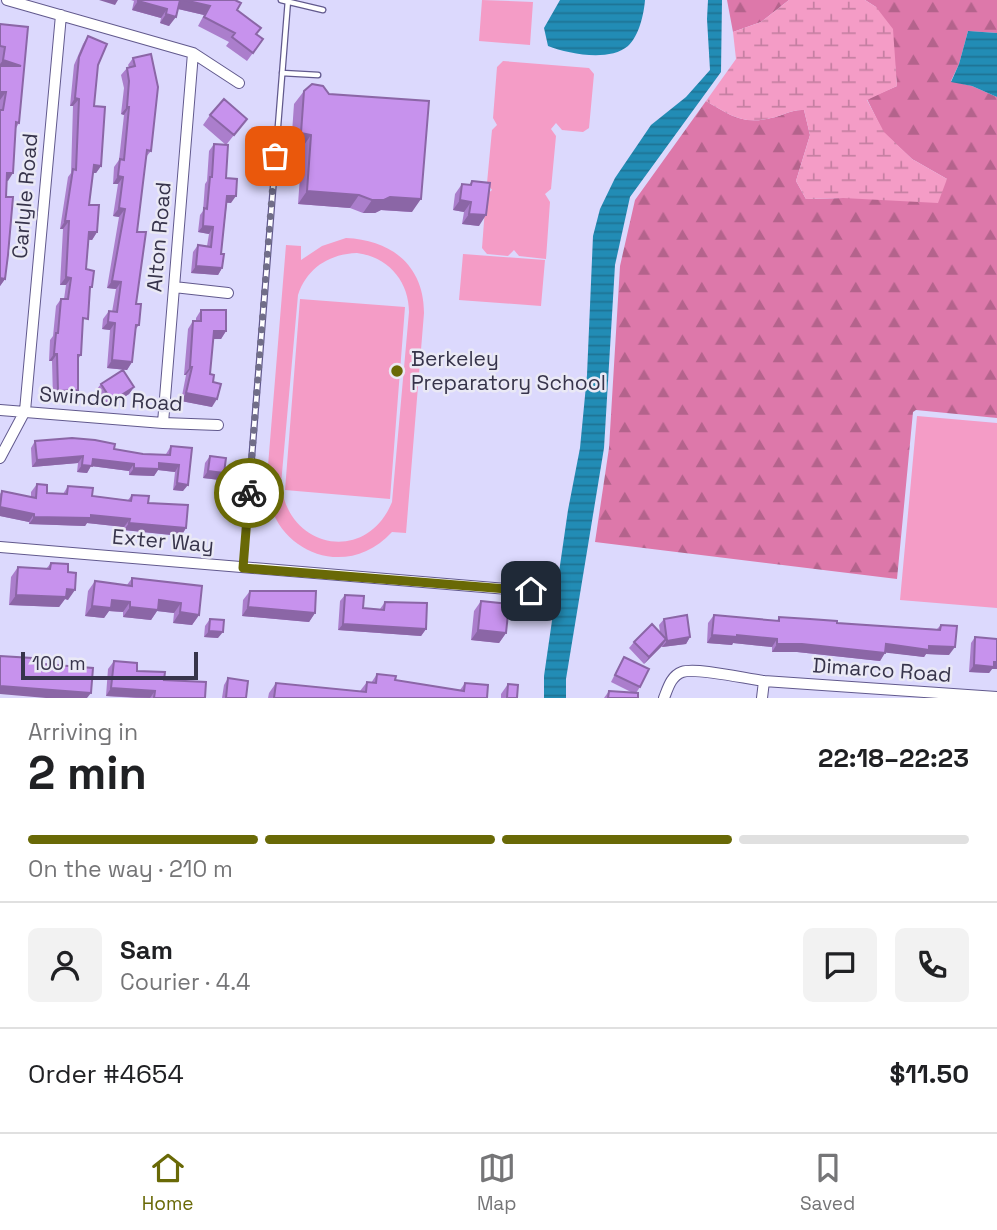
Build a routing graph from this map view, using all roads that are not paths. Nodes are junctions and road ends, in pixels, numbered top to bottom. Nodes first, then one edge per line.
1 (7, 0) edge
2 (281, 0) edge
3 (288, 1) edge
4 (323, 10) dead end
5 (61, 15) junction
6 (193, 53) junction
7 (282, 73) junction
8 (318, 75) dead end
9 (239, 83) dead end
10 (174, 287) junction
11 (228, 293) dead end
12 (0, 410) edge
13 (25, 411) junction
14 (163, 423) junction
15 (218, 425) dead end
16 (0, 458) edge
17 (0, 547) edge
18 (243, 568) junction
19 (531, 591) dead end
20 (764, 681) junction
21 (997, 697) edge
22 (664, 698) edge
23 (762, 698) edge

1 - 5 street
2 - 3 lane
3 - 4 lane
3 - 7 lane
5 - 6 street
5 - 13 street, Carlyle Road
6 - 9 street
6 - 10 street, Alton Road
7 - 8 lane
7 - 18 lane
10 - 11 street
10 - 14 street, Alton Road
12 - 13 street, Swindon Road
13 - 14 street, Swindon Road
13 - 16 street, Carlyle Road
14 - 15 street, Swindon Road
17 - 18 street, Exter Way
18 - 19 street, Exter Way
20 - 21 street, Dimarco Road
20 - 22 street, Dimarco Road
20 - 23 street

